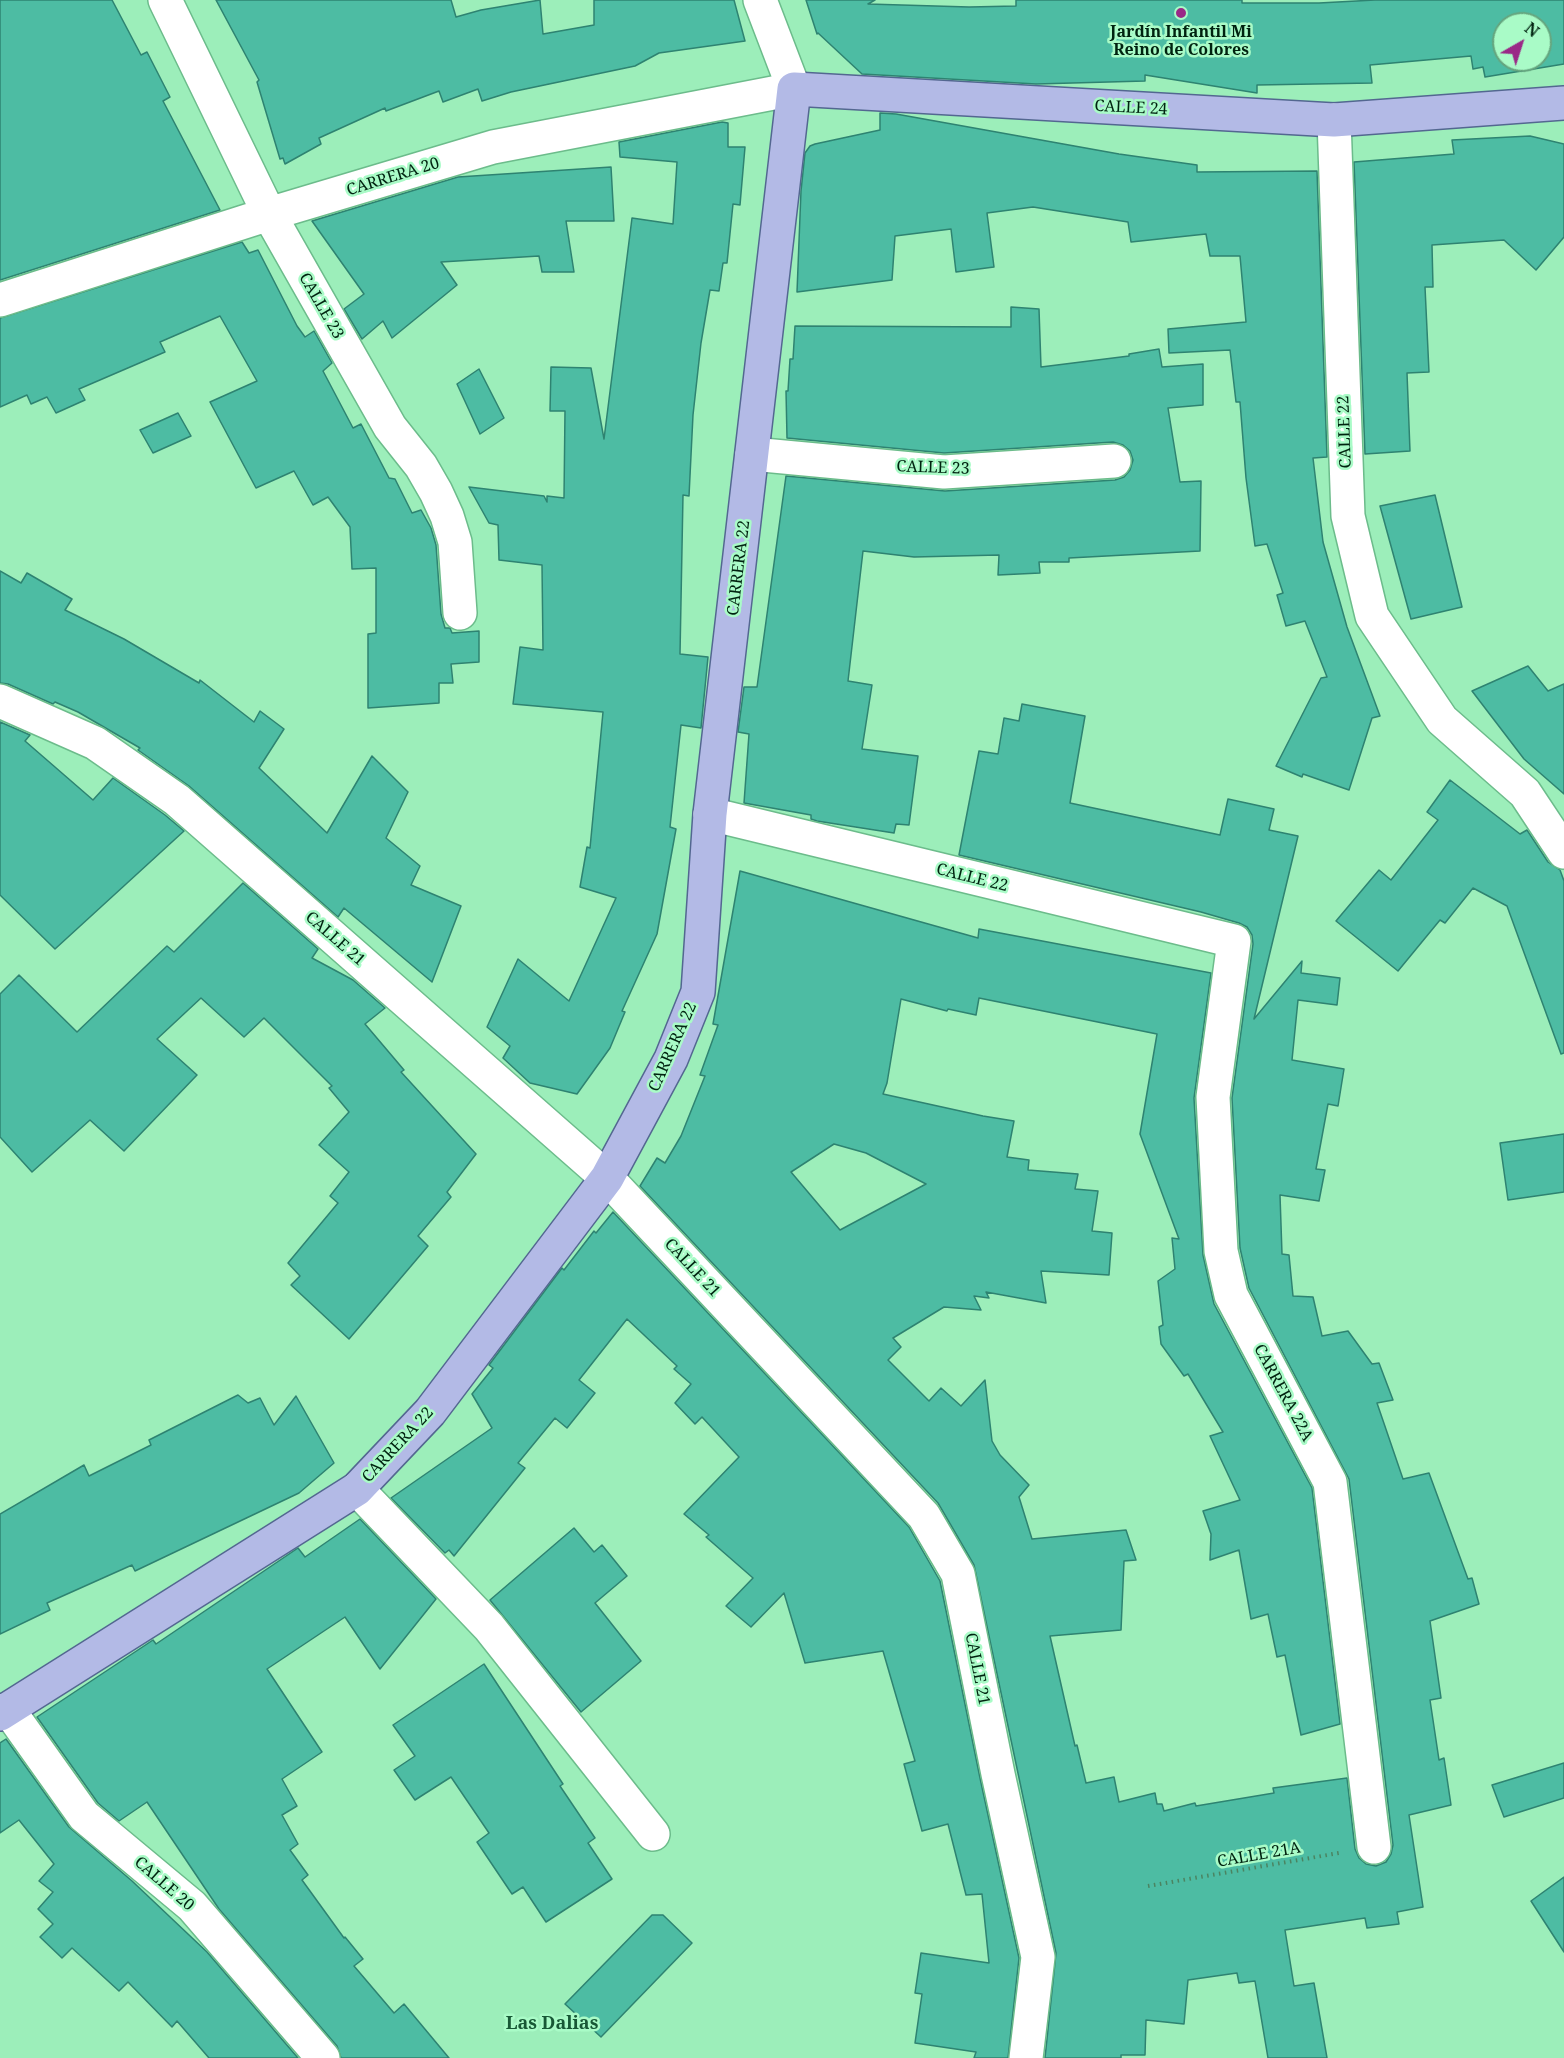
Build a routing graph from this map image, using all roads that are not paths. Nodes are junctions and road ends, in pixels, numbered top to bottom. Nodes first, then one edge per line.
1 (165, 0) edge
2 (760, 0) edge
3 (794, 89) junction
4 (1564, 102) edge
5 (1334, 120) junction
6 (269, 214) junction
7 (0, 300) edge
8 (752, 454) junction
9 (1114, 461) dead end
10 (460, 613) dead end
11 (0, 701) edge
12 (710, 814) junction
13 (1564, 852) edge
14 (1234, 941) joint
15 (607, 1178) junction
16 (357, 1489) junction
17 (4, 1712) edge
18 (653, 1834) dead end
19 (1374, 1847) road end
20 (323, 2058) edge
21 (1026, 2058) edge

1 - 6 street, CALLE 23
2 - 3 street
3 - 5 main road, CALLE 24
3 - 6 street, CARRERA 20
3 - 8 main road, CARRERA 22
4 - 5 main road, CALLE 24
5 - 13 street, CALLE 22
6 - 7 street, CARRERA 20
6 - 10 street, CALLE 23
8 - 9 street, CALLE 23
8 - 12 main road, CARRERA 22
11 - 15 street, CALLE 21
12 - 14 street, CALLE 22
12 - 15 main road, CARRERA 22
14 - 19 street, CARRERA 22A
15 - 16 main road, CARRERA 22
15 - 21 street, CALLE 21
16 - 17 main road, CARRERA 22
16 - 18 street
17 - 20 street, CALLE 20

